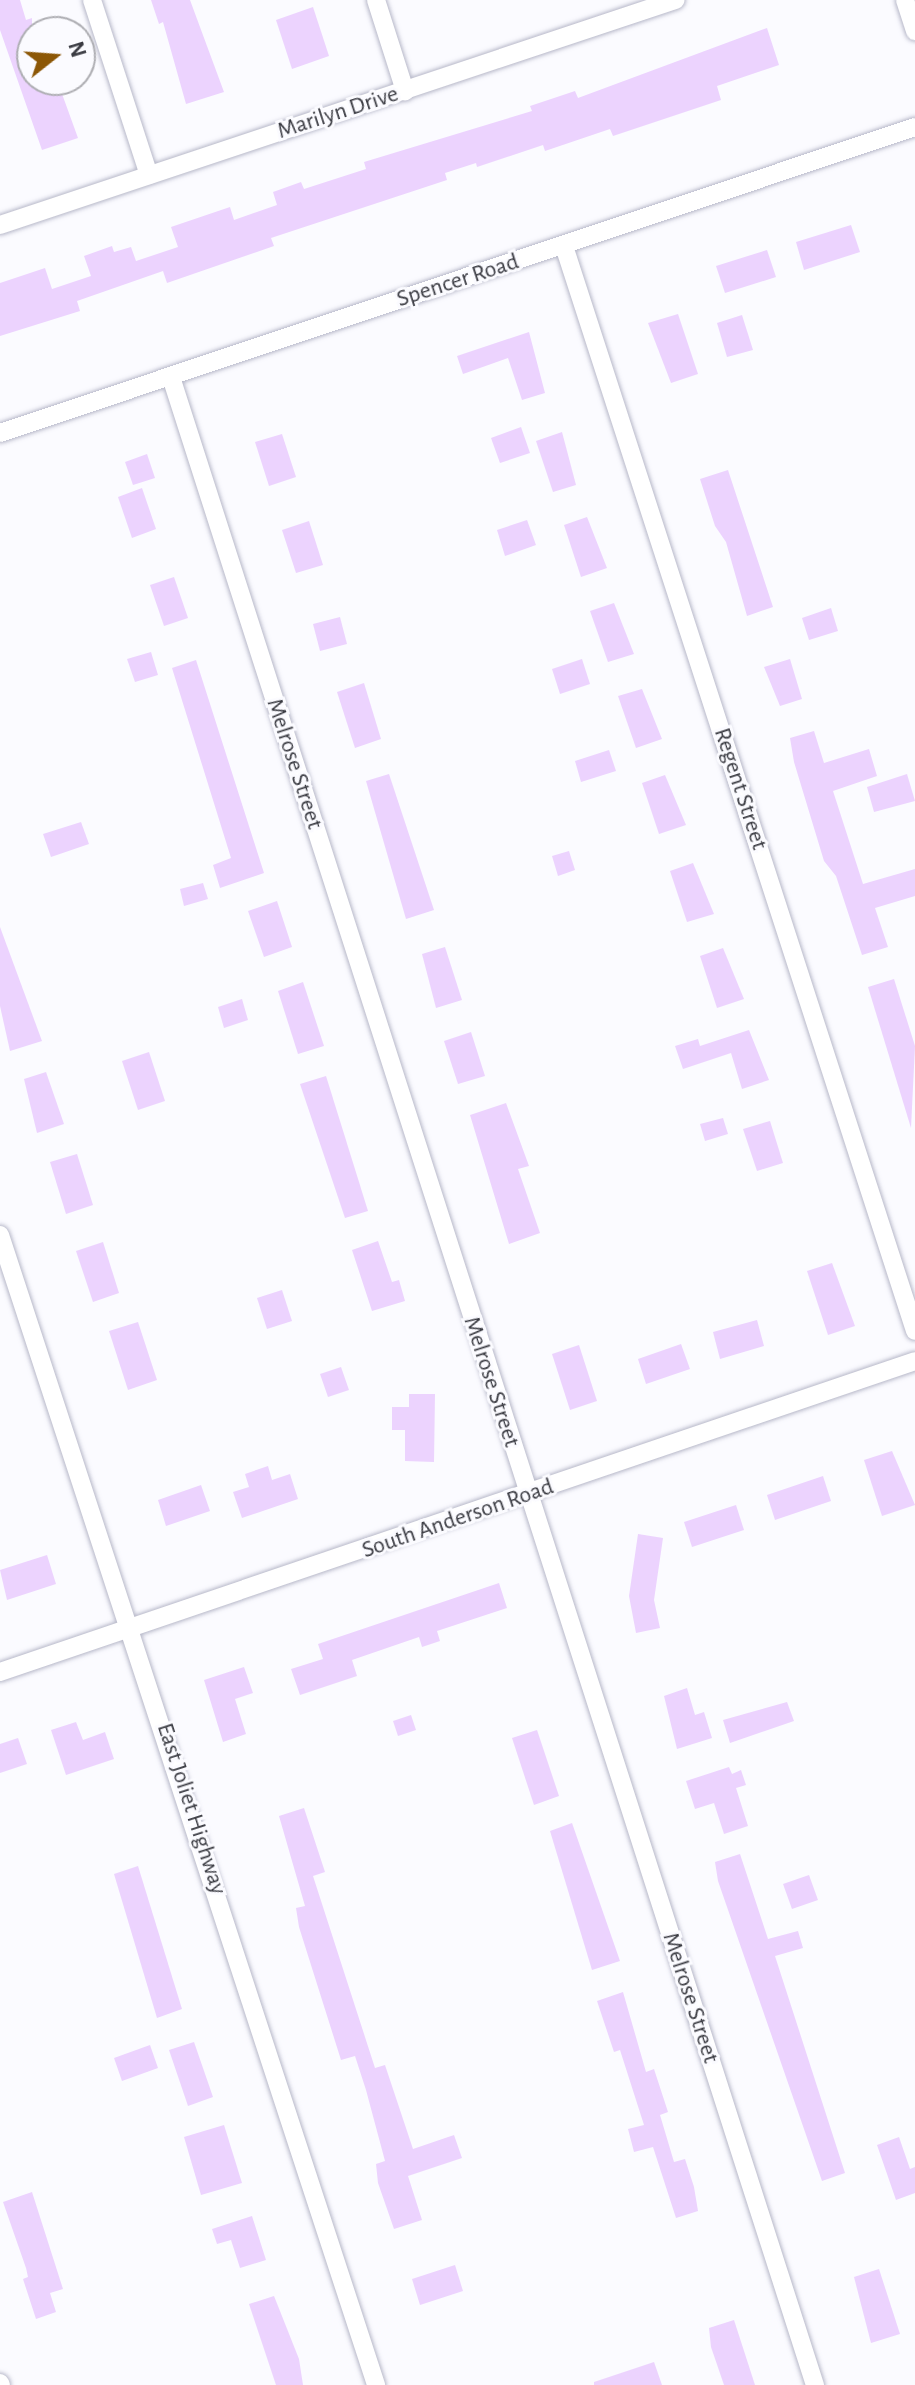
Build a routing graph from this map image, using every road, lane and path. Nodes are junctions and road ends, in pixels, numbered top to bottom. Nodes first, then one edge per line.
1 (92, 0) edge
2 (376, 0) edge
3 (905, 0) edge
4 (664, 2) edge
5 (915, 31) edge
6 (405, 91) junction
7 (915, 127) edge
8 (149, 175) junction
9 (0, 225) edge
10 (564, 246) junction
11 (171, 377) junction
12 (0, 433) edge
13 (0, 1235) edge
14 (915, 1331) edge
15 (915, 1361) edge
16 (527, 1496) junction
17 (133, 1630) junction
18 (0, 1672) edge
19 (376, 2385) edge
20 (815, 2385) edge

1 - 8 street
2 - 6 street
3 - 5 street
4 - 6 street, Marilyn Drive
6 - 8 street, Marilyn Drive
7 - 10 street, Spencer Road
8 - 9 street, Marilyn Drive
10 - 11 street, Spencer Road
10 - 14 street, Regent Street
11 - 12 street, Spencer Road
11 - 16 street, Melrose Street
13 - 17 street, East Joliet Highway
15 - 16 street, South Anderson Road
16 - 17 street, South Anderson Road
16 - 20 street, Melrose Street
17 - 18 street, South Anderson Road
17 - 19 street, East Joliet Highway

